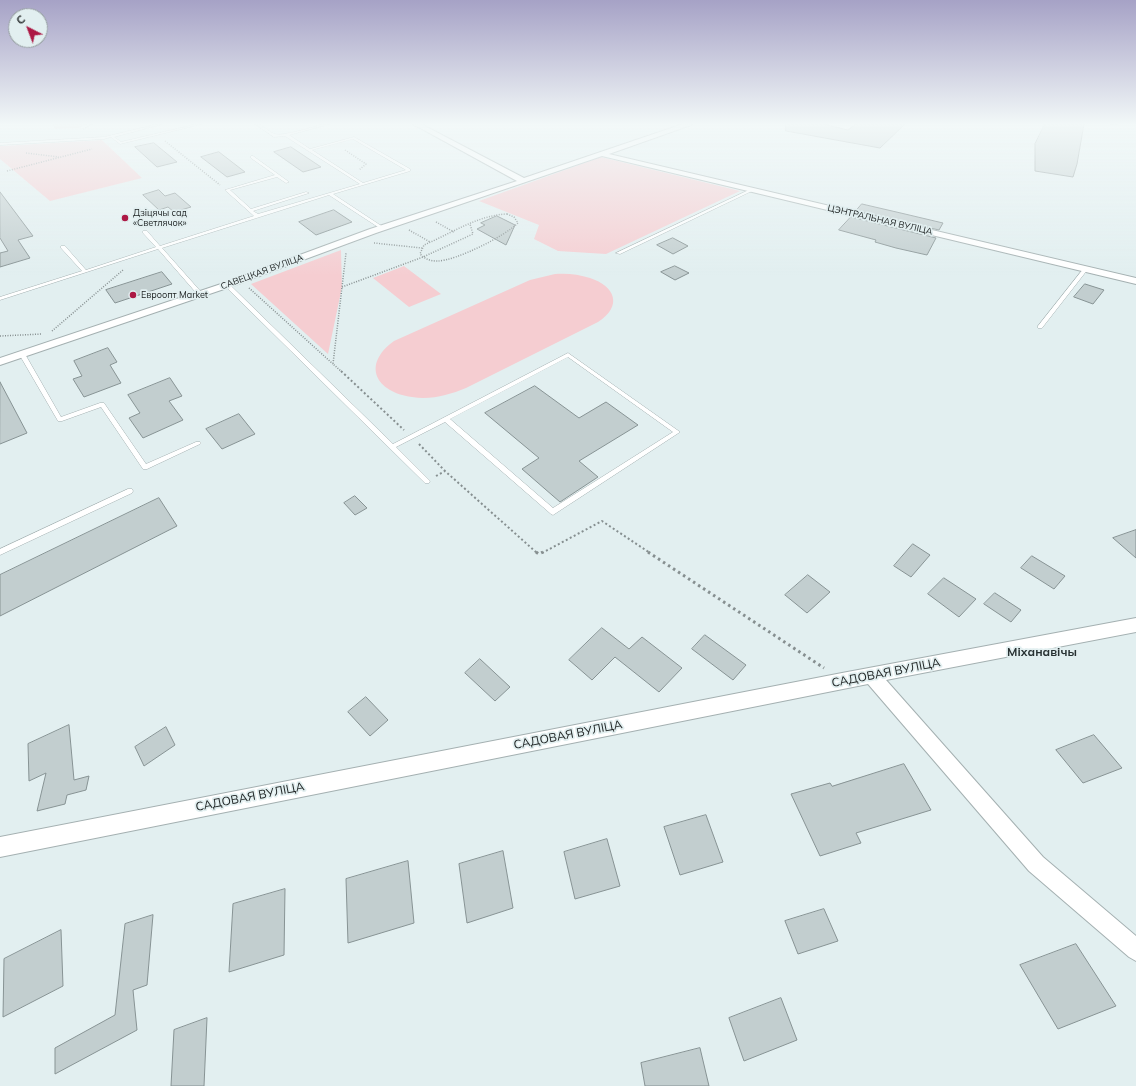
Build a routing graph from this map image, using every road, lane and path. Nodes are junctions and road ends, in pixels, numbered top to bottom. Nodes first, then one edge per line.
1 (208, 175) edge
2 (278, 175) joint
3 (348, 175) edge
4 (394, 175) edge
5 (511, 175) edge
6 (541, 175) edge
7 (688, 175) edge
8 (523, 181) junction
9 (287, 182) dead end
10 (363, 184) junction
11 (227, 190) junction
12 (752, 190) junction
13 (306, 193) dead end
14 (330, 194) junction
15 (251, 210) junction
16 (423, 214) junction
17 (257, 216) junction
18 (470, 224) junction
19 (382, 228) junction
20 (409, 230) dead end
21 (145, 232) dead end
22 (454, 232) junction
23 (348, 240) junction
24 (430, 242) junction
25 (371, 243) dead end
26 (63, 247) dead end
27 (159, 248) junction
28 (422, 248) junction
29 (618, 252) dead end
30 (423, 257) junction
31 (1086, 269) junction
32 (123, 270) dead end
33 (86, 272) junction
34 (240, 280) junction
35 (1136, 281) edge
36 (227, 285) junction
37 (342, 287) junction
38 (200, 294) junction
39 (0, 299) edge
40 (1040, 326) dead end
41 (0, 336) edge
42 (22, 354) junction
43 (0, 362) edge
44 (333, 364) junction
45 (446, 418) junction
46 (412, 436) junction
47 (198, 443) dead end
48 (392, 447) junction
49 (445, 471) junction
50 (427, 481) joint
51 (130, 491) dead end
52 (0, 552) edge
53 (1136, 625) edge
54 (872, 676) junction
55 (842, 681) junction
56 (0, 847) edge
57 (1136, 950) edge

1 - 11 path
2 - 9 lane
2 - 11 lane
3 - 10 lane
4 - 10 lane
5 - 8 street
6 - 8 street, САВЕЦКАЯ ВУЛІЦА
7 - 12 street, ЦЭНТРАЛЬНАЯ ВУЛІЦА
8 - 16 street, САВЕЦКАЯ ВУЛІЦА
10 - 14 lane
11 - 15 lane
12 - 29 lane
12 - 31 street, ЦЭНТРАЛЬНАЯ ВУЛІЦА
13 - 15 lane
14 - 17 lane
14 - 19 lane
15 - 17 lane
16 - 19 street, САВЕЦКАЯ ВУЛІЦА
16 - 22 path
17 - 27 lane
18 - 22 path
18 - 30 path
18 - 30 path
19 - 23 street, САВЕЦКАЯ ВУЛІЦА
20 - 24 path
21 - 27 lane
22 - 24 path
23 - 34 street, САВЕЦКАЯ ВУЛІЦА
23 - 37 path
24 - 28 path
25 - 28 path
26 - 33 lane
27 - 33 lane
27 - 38 lane
28 - 30 path
30 - 37 path
31 - 35 street, ЦЭНТРАЛЬНАЯ ВУЛІЦА
31 - 40 lane
32 - 41 path
33 - 39 lane
34 - 36 street, САВЕЦКАЯ ВУЛІЦА
34 - 44 path
36 - 38 street, САВЕЦКАЯ ВУЛІЦА
36 - 48 lane
37 - 44 path
38 - 42 street, САВЕЦКАЯ ВУЛІЦА
42 - 43 street, САВЕЦКАЯ ВУЛІЦА
42 - 47 lane
44 - 46 path
45 - 45 lane
45 - 46 lane
46 - 48 lane
46 - 49 path
48 - 50 lane
49 - 50 path
49 - 55 path
51 - 52 lane
53 - 54 street, САДОВАЯ ВУЛІЦА
54 - 55 street, САДОВАЯ ВУЛІЦА
54 - 57 street
55 - 56 street, САДОВАЯ ВУЛІЦА

